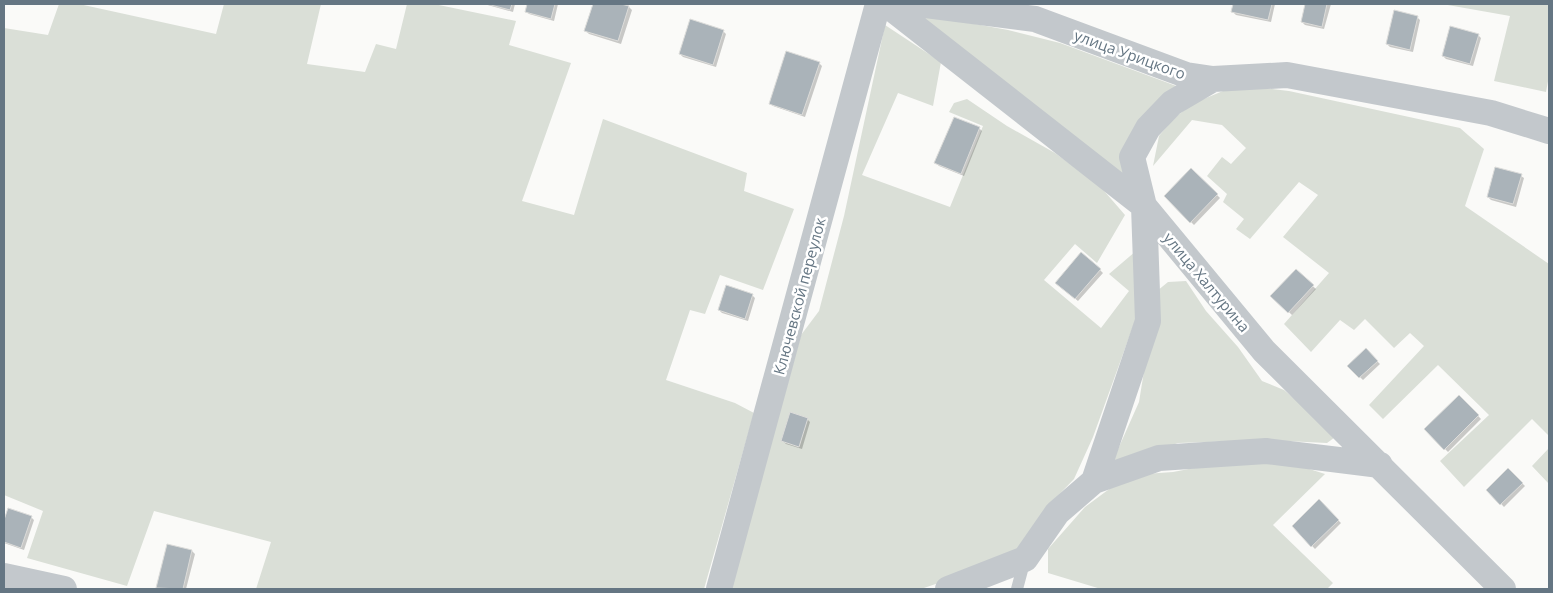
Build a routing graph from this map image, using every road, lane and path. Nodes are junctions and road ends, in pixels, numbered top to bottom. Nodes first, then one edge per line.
1 (878, 4) edge
2 (886, 4) edge
3 (918, 4) edge
4 (1213, 79) junction
5 (1549, 131) edge
6 (1144, 206) junction
7 (1380, 465) junction
8 (1094, 481) junction
9 (1025, 559) junction
10 (4, 576) edge
11 (64, 589) edge
12 (719, 589) edge
13 (948, 589) edge
14 (1017, 589) edge
15 (1503, 589) edge

1 - 12 street, Ключевской переулок
2 - 6 street, улица Халтурина
3 - 4 street, улица Урицкого
4 - 5 street, улица Урицкого
4 - 6 street
6 - 7 street, улица Халтурина
6 - 8 street
7 - 8 street
7 - 15 street, улица Халтурина
8 - 9 street
9 - 13 street
9 - 14 lane
10 - 11 street

